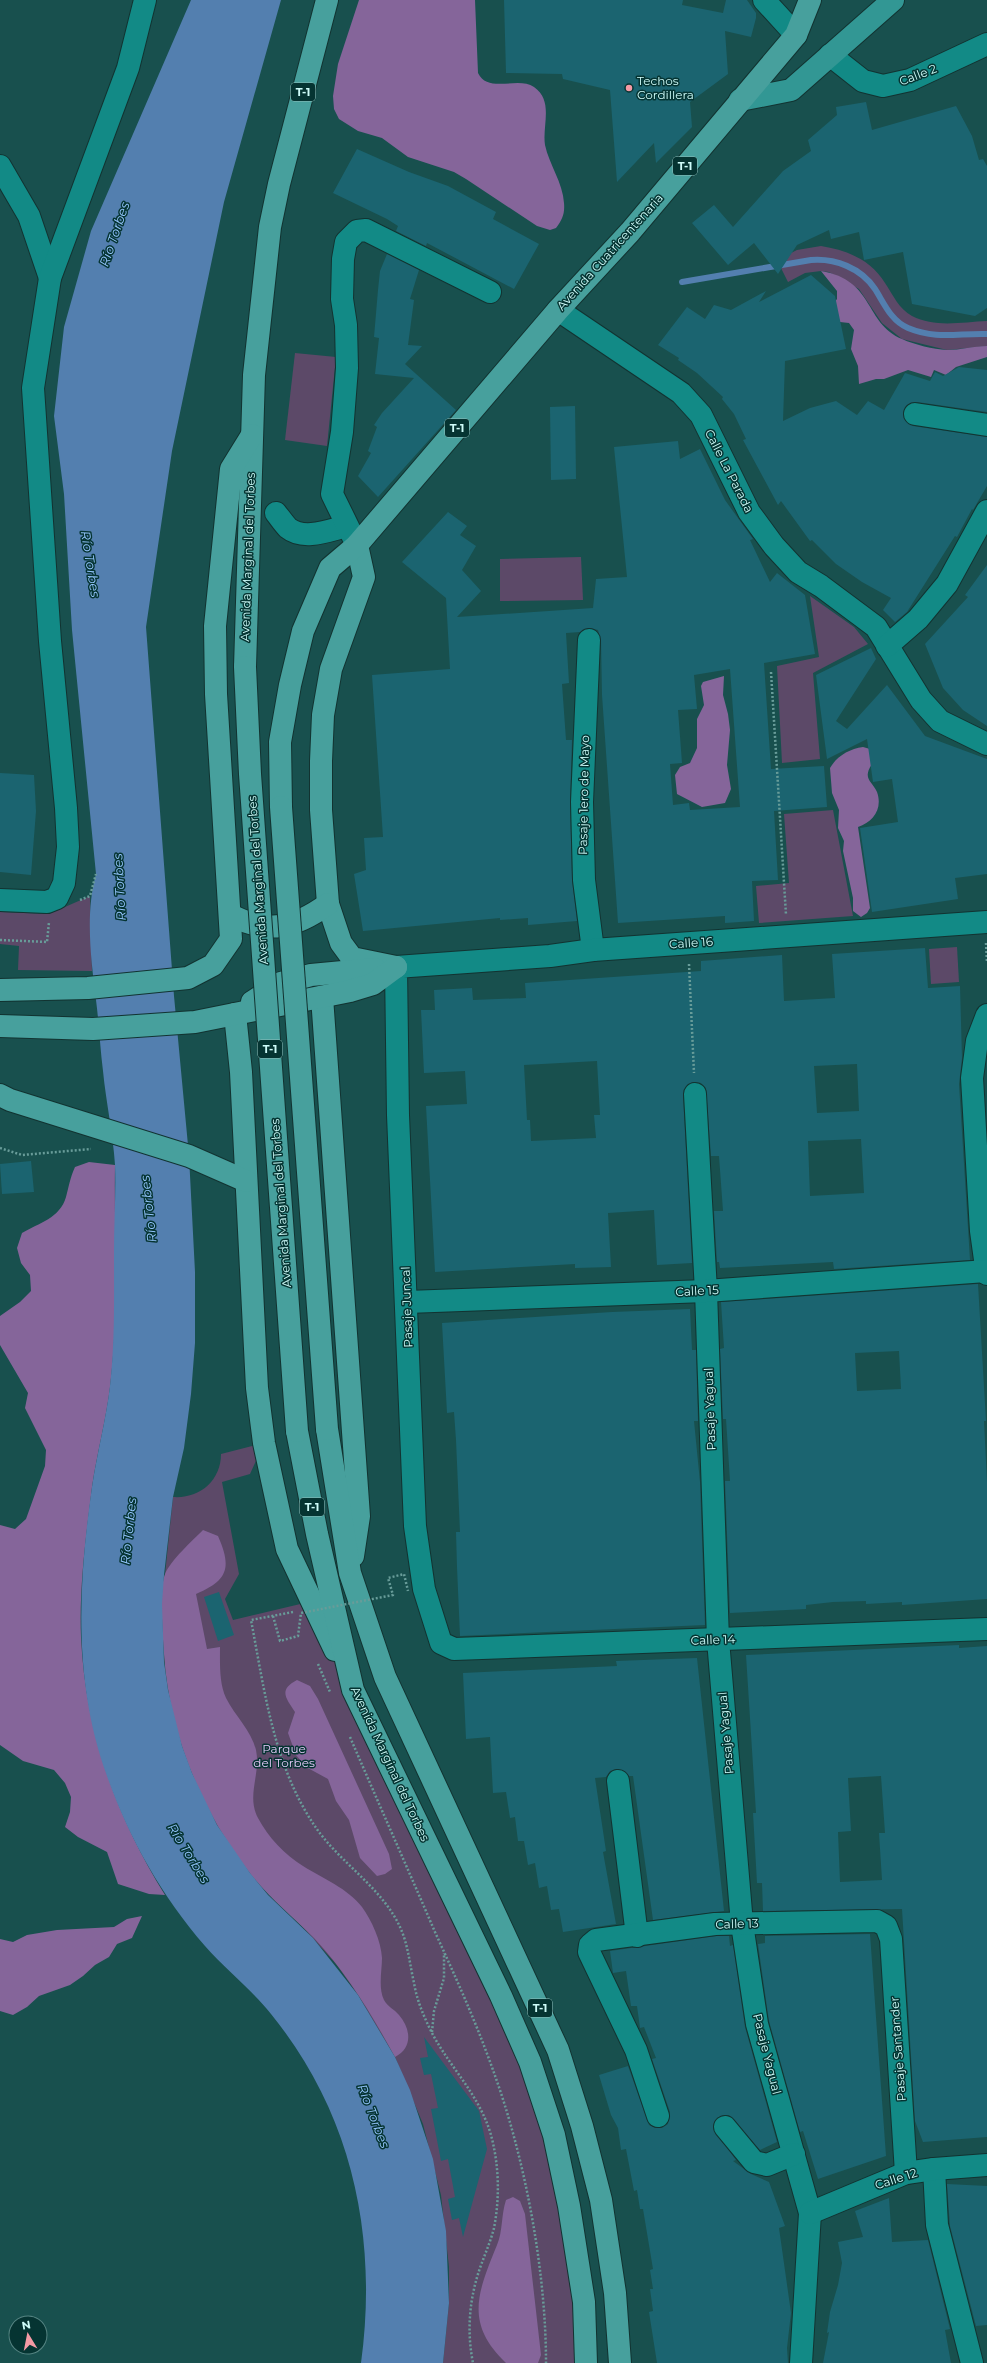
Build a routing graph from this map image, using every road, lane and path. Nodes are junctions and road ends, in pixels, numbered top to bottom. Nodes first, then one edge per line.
1 (145, 0) edge
2 (327, 0) edge
3 (764, 0) edge
4 (810, 0) edge
5 (893, 0) edge
6 (796, 35) junction
7 (987, 44) edge
8 (830, 55) junction
9 (740, 100) junction
10 (0, 166) edge
11 (50, 278) junction
12 (490, 292) dead end
13 (558, 310) junction
14 (915, 414) dead end
15 (987, 425) edge
16 (252, 435) junction
17 (987, 511) edge
18 (276, 513) dead end
19 (352, 536) junction
20 (589, 640) dead end
21 (888, 646) junction
22 (771, 672) dead end
23 (987, 744) edge
24 (0, 900) edge
25 (328, 904) junction
26 (230, 915) junction
27 (49, 921) dead end
28 (987, 922) edge
29 (788, 936) junction
30 (0, 940) edge
31 (688, 944) junction
32 (593, 950) junction
33 (396, 967) junction
34 (0, 990) edge
35 (322, 997) junction
36 (235, 1014) junction
37 (987, 1014) edge
38 (0, 1026) edge
39 (695, 1094) joint
40 (0, 1095) edge
41 (0, 1148) edge
42 (90, 1149) dead end
43 (246, 1181) junction
44 (987, 1272) edge
45 (706, 1291) junction
46 (407, 1302) junction
47 (350, 1573) junction
48 (408, 1591) dead end
49 (273, 1616) junction
50 (987, 1629) edge
51 (304, 1633) dead end
52 (718, 1640) junction
53 (441, 1643) joint
54 (317, 1662) dead end
55 (353, 1690) junction
56 (333, 1698) dead end
57 (349, 1734) dead end
58 (618, 1781) dead end
59 (742, 1924) junction
60 (886, 1926) joint
61 (637, 1936) junction
62 (444, 1951) junction
63 (432, 2033) junction
64 (658, 2116) dead end
65 (725, 2128) dead end
66 (794, 2154) junction
67 (987, 2165) edge
68 (934, 2169) junction
69 (906, 2173) junction
70 (810, 2213) junction
71 (472, 2363) edge
72 (546, 2363) edge
73 (586, 2363) edge
74 (620, 2363) edge
75 (801, 2363) edge
76 (972, 2363) edge

1 - 11 street
2 - 16 highway, Avenida Marginal del Torbes / T-1
3 - 6 street
4 - 6 highway, T-1
5 - 8 main road
6 - 9 highway, T-1
7 - 8 street, Calle 2
8 - 9 main road
9 - 13 highway, Avenida Cuatricentenaria / T-1
10 - 11 street
11 - 24 street
12 - 19 street
13 - 19 highway, Avenida Cuatricentenaria / T-1
13 - 21 street, Calle La Parada
14 - 15 street
16 - 26 highway
16 - 55 highway, Avenida Marginal del Torbes / T-1, bridge
17 - 21 street
18 - 19 street
19 - 25 highway
19 - 47 highway, T-1, bridge
20 - 32 street, Pasaje 1ero de Mayo
21 - 23 street, Calle La Parada
22 - 29 path
25 - 26 highway
25 - 33 highway
26 - 34 highway
27 - 30 path
28 - 29 street, Calle 16
29 - 31 street, Calle 16
31 - 32 street, Calle 16
31 - 39 path
32 - 33 street, Calle 16
33 - 35 highway
33 - 36 highway
33 - 46 street, Pasaje Juncal
35 - 36 highway
35 - 47 highway
36 - 38 highway
36 - 43 highway
37 - 44 street
39 - 45 street, Pasaje Yagual
40 - 43 highway
41 - 42 path
43 - 55 highway
44 - 45 street, Calle 15
45 - 46 street, Calle 15
45 - 52 street, Pasaje Yagual
46 - 53 street, Pasaje Juncal
47 - 74 highway, T-1
48 - 49 path, bridge
49 - 51 path
49 - 63 path
50 - 52 street, Calle 14
52 - 53 street, Calle 14
52 - 59 street, Pasaje Yagual
54 - 56 path
55 - 73 highway, Avenida Marginal del Torbes / T-1
57 - 62 path
58 - 61 street
59 - 60 street, Calle 13
59 - 61 street, Calle 13
59 - 66 street, Pasaje Yagual
60 - 69 street, Pasaje Santander
61 - 64 street, Calle 13
62 - 63 path
62 - 72 path
63 - 71 path
65 - 66 street
66 - 70 street, Pasaje Yagual
67 - 68 street, Calle 12
68 - 69 street, Calle 12
68 - 76 street
69 - 70 street, Calle 12
70 - 75 street, Pasaje Yagual

